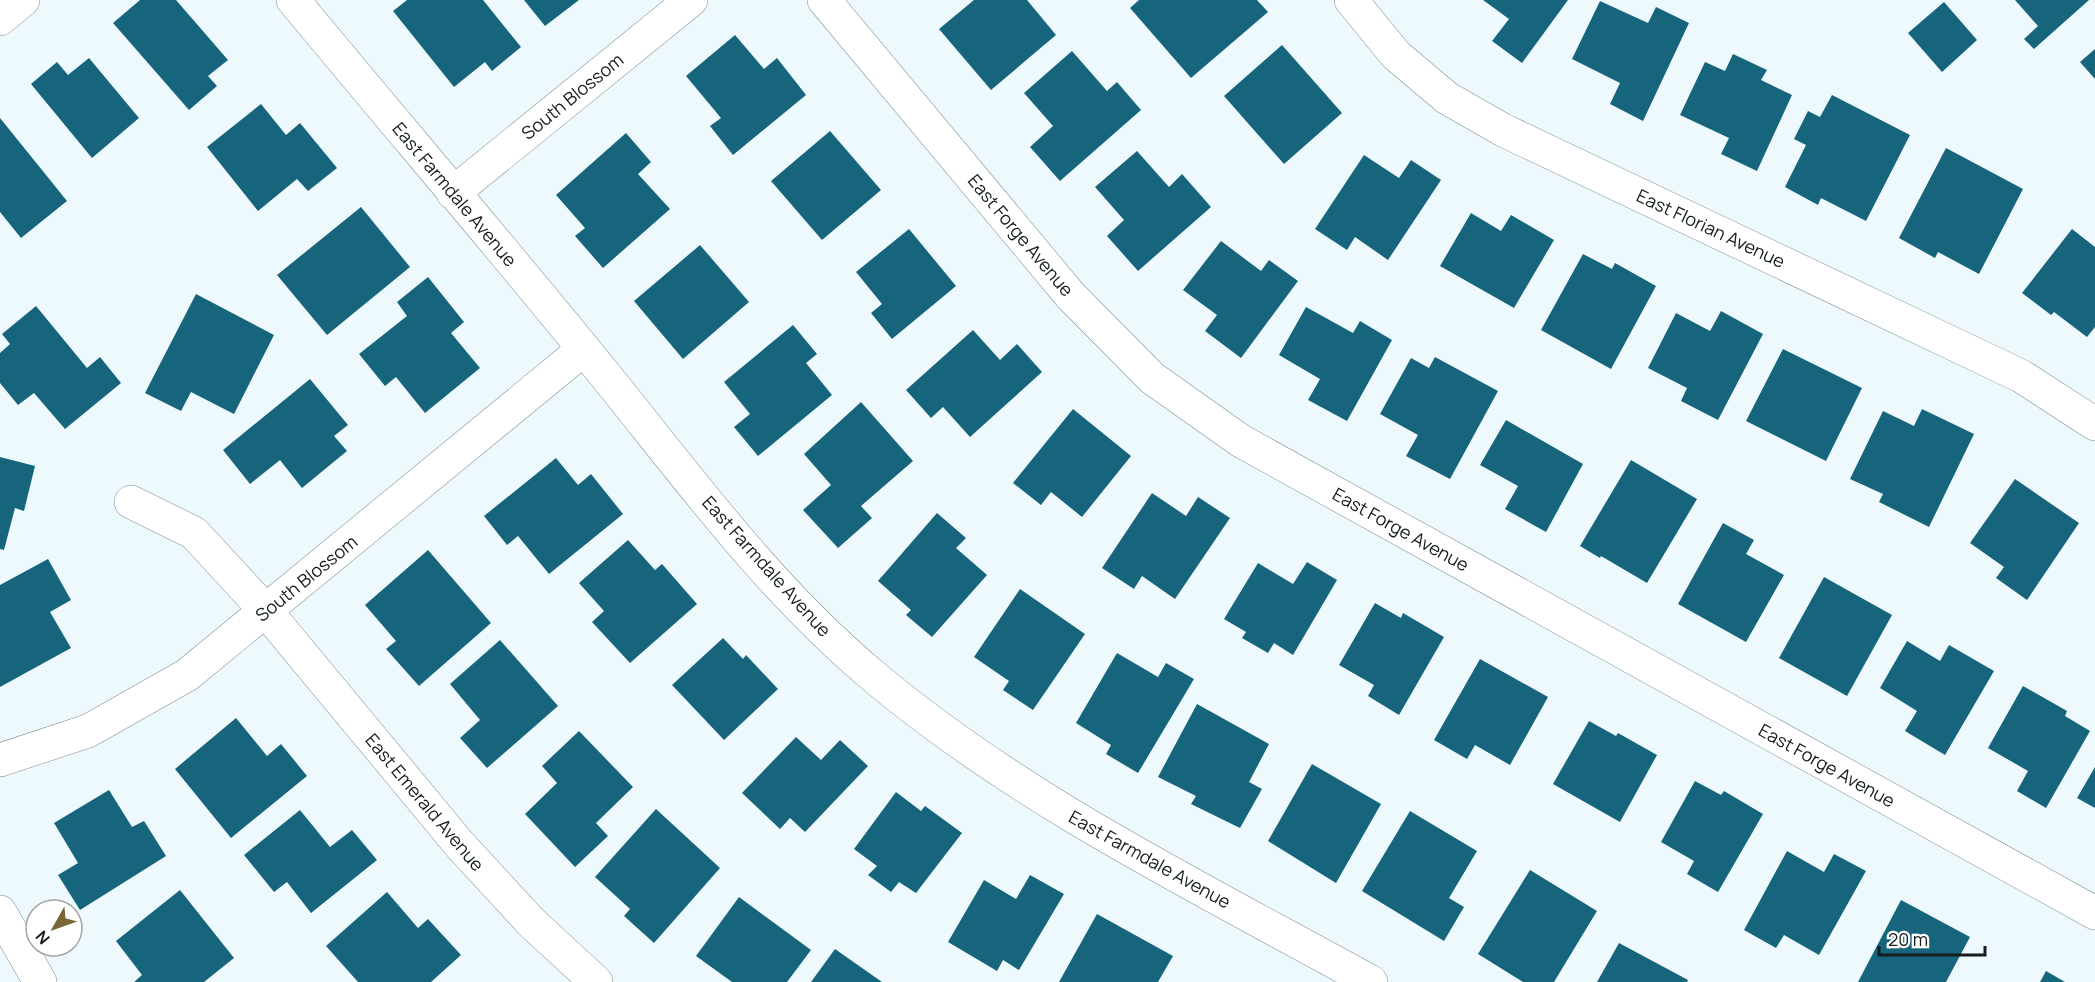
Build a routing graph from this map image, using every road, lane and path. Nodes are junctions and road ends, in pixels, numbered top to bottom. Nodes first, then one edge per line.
1 (23, 0) edge
2 (293, 0) edge
3 (691, 0) edge
4 (824, 0) edge
5 (1351, 0) edge
6 (0, 19) edge
7 (453, 193) junction
8 (584, 349) junction
9 (2095, 424) edge
10 (130, 502) dead end
11 (266, 611) junction
12 (0, 760) edge
13 (0, 912) edge
14 (2095, 913) edge
15 (40, 982) edge
16 (596, 982) edge
17 (1371, 982) edge

1 - 6 street
2 - 7 street, East Farmdale Avenue
3 - 7 street, South Blossom
4 - 14 street, East Forge Avenue
5 - 9 street, East Florian Avenue
7 - 8 street, East Farmdale Avenue
8 - 11 street, South Blossom
8 - 17 street, East Farmdale Avenue
10 - 11 street, East Emerald Avenue
11 - 12 street, South Blossom
11 - 16 street, East Emerald Avenue
13 - 15 street

